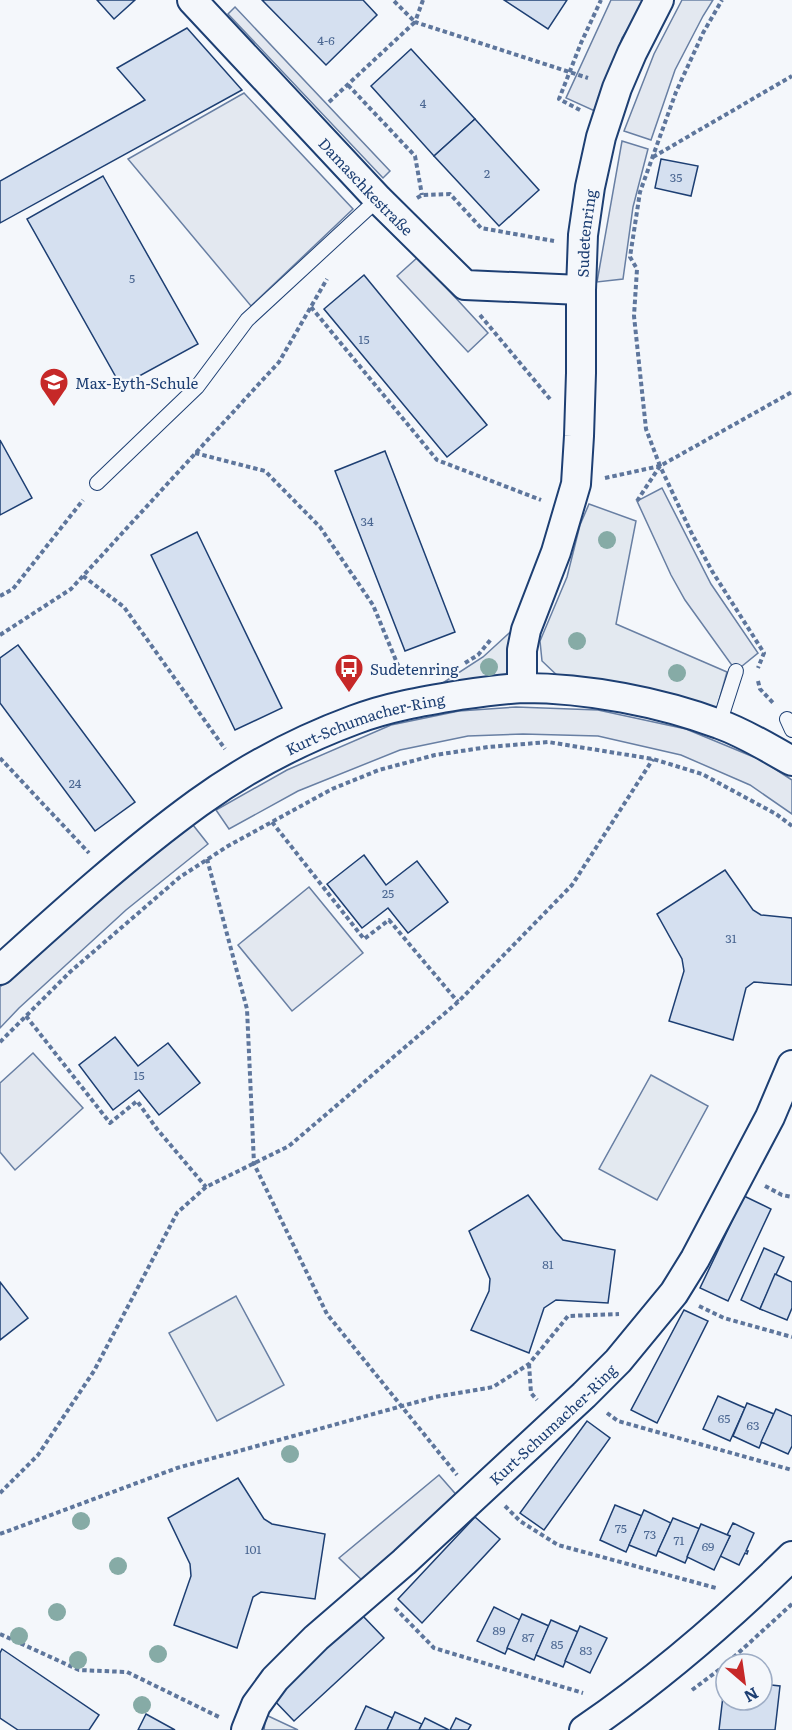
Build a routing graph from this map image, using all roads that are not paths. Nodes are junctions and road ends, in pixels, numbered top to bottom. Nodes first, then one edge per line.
1 (192, 0) edge
2 (659, 0) edge
3 (387, 208) junction
4 (580, 290) junction
5 (97, 483) road end
6 (736, 671) dead end
7 (522, 688) junction
8 (720, 724) junction
9 (792, 761) edge
10 (0, 970) edge
11 (792, 1065) edge
12 (792, 1556) edge
13 (234, 1725) edge
14 (584, 1730) edge

1 - 3 street, Damaschkestraße
2 - 4 street, Sudetenring
3 - 4 street, Damaschkestraße
3 - 5 lane
4 - 7 street, Sudetenring
6 - 8 lane
7 - 8 street, Kurt-Schumacher-Ring
7 - 10 street, Kurt-Schumacher-Ring
8 - 9 street, Kurt-Schumacher-Ring
11 - 13 street, Kurt-Schumacher-Ring
12 - 14 street

